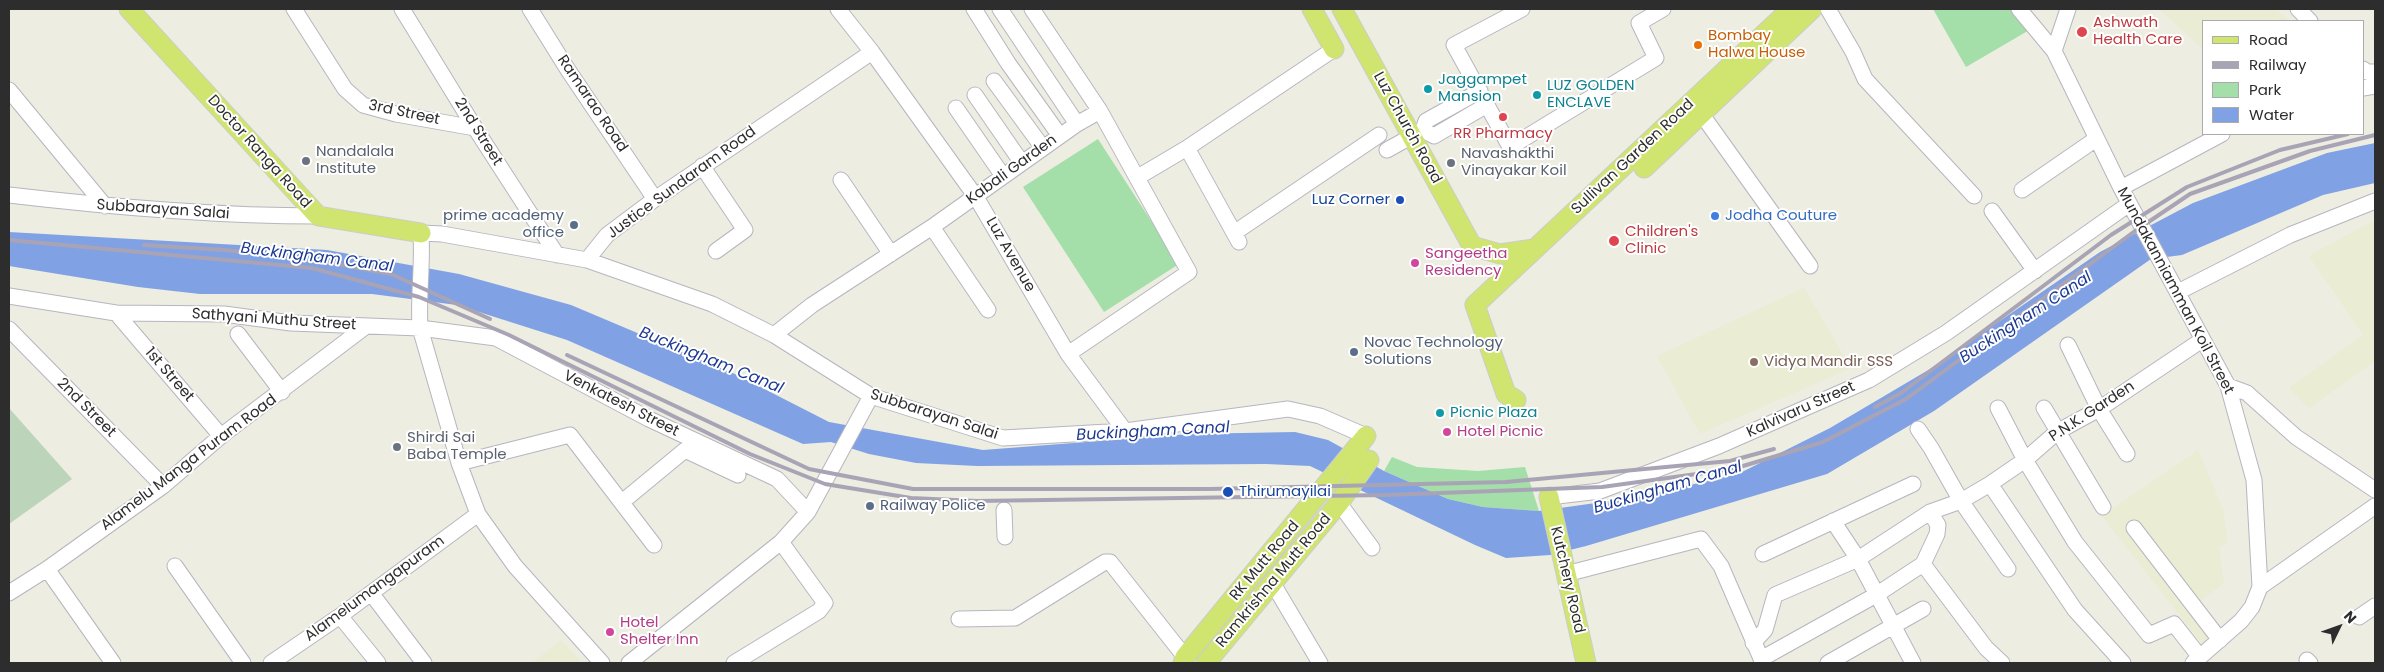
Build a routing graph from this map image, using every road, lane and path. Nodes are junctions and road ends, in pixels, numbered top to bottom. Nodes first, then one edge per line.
1 (129, 9) edge
2 (294, 9) edge
3 (402, 9) edge
4 (530, 9) edge
5 (838, 9) edge
6 (974, 9) edge
7 (1000, 9) edge
8 (1032, 9) edge
9 (1312, 9) edge
10 (1342, 9) edge
11 (1522, 9) edge
12 (1663, 9) edge
13 (1791, 9) edge
14 (1812, 9) edge
15 (1828, 9) edge
16 (2020, 9) edge
17 (2068, 9) edge
18 (2298, 9) edge
19 (2309, 20) edge
20 (1334, 49) joint
21 (2054, 51) junction
22 (872, 52) junction
23 (994, 81) dead end
24 (9, 90) edge
25 (1480, 91) junction
26 (975, 95) dead end
27 (1487, 105) junction
28 (956, 108) dead end
29 (1697, 108) junction
30 (1100, 111) junction
31 (1077, 124) junction
32 (475, 128) junction
33 (1417, 133) junction
34 (1379, 135) dead end
35 (2220, 135) edge
36 (1060, 136) junction
37 (2096, 139) junction
38 (1042, 148) junction
39 (1187, 148) junction
40 (1387, 150) dead end
41 (1022, 163) junction
42 (702, 166) junction
43 (1644, 168) dead end
44 (1003, 176) junction
45 (1138, 178) junction
46 (841, 180) dead end
47 (2120, 188) junction
48 (2022, 190) dead end
49 (9, 195) edge
50 (1974, 196) dead end
51 (976, 197) junction
52 (655, 199) junction
53 (2375, 201) edge
54 (2129, 204) junction
55 (104, 206) junction
56 (1992, 211) dead end
57 (318, 216) junction
58 (932, 227) junction
59 (421, 233) junction
60 (1534, 249) junction
61 (716, 251) dead end
62 (891, 254) junction
63 (557, 255) junction
64 (587, 260) junction
65 (1810, 266) dead end
66 (2035, 271) junction
67 (2178, 292) junction
68 (9, 296) edge
69 (988, 310) dead end
70 (116, 313) junction
71 (365, 327) junction
72 (420, 328) junction
73 (9, 329) edge
74 (238, 334) dead end
75 (774, 336) junction
76 (2202, 340) junction
77 (2068, 345) dead end
78 (1068, 354) junction
79 (2228, 386) junction
80 (282, 392) junction
81 (1516, 400) dead end
82 (867, 402) junction
83 (1998, 408) dead end
84 (2044, 408) dead end
85 (2099, 409) junction
86 (1918, 429) dead end
87 (1125, 430) junction
88 (2057, 432) junction
89 (221, 436) junction
90 (1366, 436) joint
91 (2127, 454) dead end
92 (1362, 456) junction
93 (2025, 460) junction
94 (459, 463) junction
95 (738, 475) dead end
96 (1913, 484) dead end
97 (1990, 484) junction
98 (163, 486) junction
99 (2375, 490) edge
100 (1340, 500) junction
101 (1961, 501) junction
102 (622, 502) junction
103 (1550, 502) joint
104 (2375, 506) edge
105 (2103, 507) dead end
106 (810, 508) junction
107 (1004, 510) dead end
108 (1930, 512) junction
109 (478, 514) junction
110 (1833, 521) junction
111 (2134, 528) dead end
112 (1005, 537) dead end
113 (781, 542) junction
114 (654, 545) dead end
115 (1372, 548) dead end
116 (1763, 554) dead end
117 (1858, 559) junction
118 (1923, 564) junction
119 (175, 566) dead end
120 (47, 569) junction
121 (1565, 569) junction
122 (2008, 569) dead end
123 (1272, 582) junction
124 (2260, 587) junction
125 (9, 593) edge
126 (371, 593) junction
127 (1876, 595) junction
128 (2375, 606) edge
129 (1923, 609) dead end
130 (340, 616) junction
131 (2359, 617) dead end
132 (959, 619) dead end
133 (1893, 626) junction
134 (2220, 640) junction
135 (1753, 643) junction
136 (1184, 660) edge
137 (1762, 661) edge
138 (2196, 661) edge
139 (112, 663) edge
140 (242, 663) edge
141 (271, 663) edge
142 (378, 663) edge
143 (424, 663) edge
144 (602, 663) edge
145 (629, 663) edge
146 (734, 663) edge
147 (1206, 663) edge
148 (1320, 663) edge
149 (1586, 663) edge
150 (1828, 663) edge
151 (1913, 663) edge
152 (2002, 663) edge
153 (2123, 663) edge

1 - 57 main road, Doctor Ranga Road
2 - 32 street, 3rd Street
3 - 32 street, 2nd Street
4 - 52 street, Ramarao Road
5 - 22 street, Luz Avenue
6 - 36 street
7 - 31 street
8 - 30 street
9 - 20 main road
10 - 33 main road, Luz Church Road
11 - 25 street
12 - 27 street
13 - 29 main road, Sullivan Garden Road
14 - 29 main road
15 - 50 street
16 - 21 street, Mundakanniamman Koil Street
17 - 21 street
18 - 19 street
20 - 39 street
21 - 37 street, Mundakanniamman Koil Street
22 - 42 street, Justice Sundaram Road
22 - 51 street, Luz Avenue
23 - 38 street
24 - 55 street
25 - 27 street
25 - 33 street
26 - 41 street
27 - 33 street
28 - 44 street
29 - 43 main road
29 - 60 main road, Sullivan Garden Road
29 - 65 street
30 - 31 street, Kabali Garden
30 - 45 street
31 - 36 street, Kabali Garden
32 - 63 street, 2nd Street
33 - 40 street
33 - 60 main road, Luz Church Road
34 - 39 street
35 - 47 street
36 - 38 street, Kabali Garden
37 - 47 street, Mundakanniamman Koil Street
37 - 48 street
38 - 41 street, Kabali Garden
39 - 45 street
41 - 44 street, Kabali Garden
42 - 52 street, Justice Sundaram Road
42 - 61 street
44 - 51 street, Kabali Garden
45 - 78 street
46 - 62 street
47 - 54 street, Mundakanniamman Koil Street
49 - 55 street, Subbarayan Salai
51 - 58 street, Kabali Garden
51 - 78 street, Luz Avenue
52 - 64 street, Justice Sundaram Road
53 - 67 street
54 - 66 street, Kalvivaru Street
54 - 67 street, Mundakanniamman Koil Street
55 - 57 street, Subbarayan Salai
56 - 66 street
57 - 59 main road, Doctor Ranga Road
58 - 62 street, Kabali Garden
58 - 69 street
59 - 63 street
59 - 72 street
60 - 81 main road, Sullivan Garden Road
62 - 75 street, Kabali Garden
63 - 64 street
64 - 75 street, Subbarayan Salai
66 - 103 street, Kalvivaru Street
67 - 76 street, Mundakanniamman Koil Street
68 - 70 street, Sathyani Muthu Street
70 - 71 street, Sathyani Muthu Street
70 - 89 street, 1st Street
71 - 72 street, Sathyani Muthu Street
71 - 80 street, Alamelu Manga Puram Road
72 - 94 street
72 - 106 street, Venkatesh Street
73 - 98 street, 2nd Street
74 - 80 street
75 - 82 street, Subbarayan Salai
76 - 79 street, Mundakanniamman Koil Street
76 - 85 street, P.N.K. Garden
77 - 85 street
78 - 87 street, Luz Avenue
79 - 99 street
79 - 124 street, Mundakanniamman Koil Street
80 - 89 street, Alamelu Manga Puram Road
82 - 87 street, Subbarayan Salai
82 - 106 street
83 - 93 street
84 - 88 street
85 - 88 street, P.N.K. Garden
85 - 91 street
86 - 101 street
87 - 90 street, Subbarayan Salai
88 - 93 street, P.N.K. Garden
88 - 105 street
89 - 98 street, Alamelu Manga Puram Road
90 - 92 main road, RK Mutt Road
92 - 100 main road, RK Mutt Road
92 - 136 main road, RK Mutt Road
93 - 97 street, P.N.K. Garden
93 - 138 street
94 - 102 street
94 - 109 street
95 - 102 street
96 - 110 street
97 - 101 street, P.N.K. Garden
97 - 153 street
98 - 120 street, Alamelu Manga Puram Road
100 - 115 street
100 - 123 main road, Ramkrishna Mutt Road
101 - 108 street, P.N.K. Garden
101 - 122 street
102 - 114 street
103 - 121 main road, Kutchery Road
104 - 124 street
106 - 113 street
107 - 112 street
108 - 117 street, P.N.K. Garden
108 - 118 street
109 - 126 street, Alamelumangapuram
109 - 144 street
110 - 116 street
110 - 117 street
111 - 134 street
113 - 145 street
113 - 146 street
117 - 127 street
117 - 135 street, P.N.K. Garden
118 - 127 street
118 - 152 street
119 - 140 street
120 - 125 street, Alamelu Manga Puram Road
120 - 139 street
121 - 135 street
121 - 149 main road, Kutchery Road
123 - 147 main road, Ramkrishna Mutt Road
123 - 148 street
124 - 134 street, Mundakanniamman Koil Street
126 - 130 street, Alamelumangapuram
126 - 143 street
127 - 133 street
127 - 137 street
128 - 131 street
129 - 133 street
130 - 141 street, Alamelumangapuram
130 - 142 street
132 - 136 street
133 - 150 street
133 - 151 street
134 - 138 street, Mundakanniamman Koil Street
135 - 137 street

